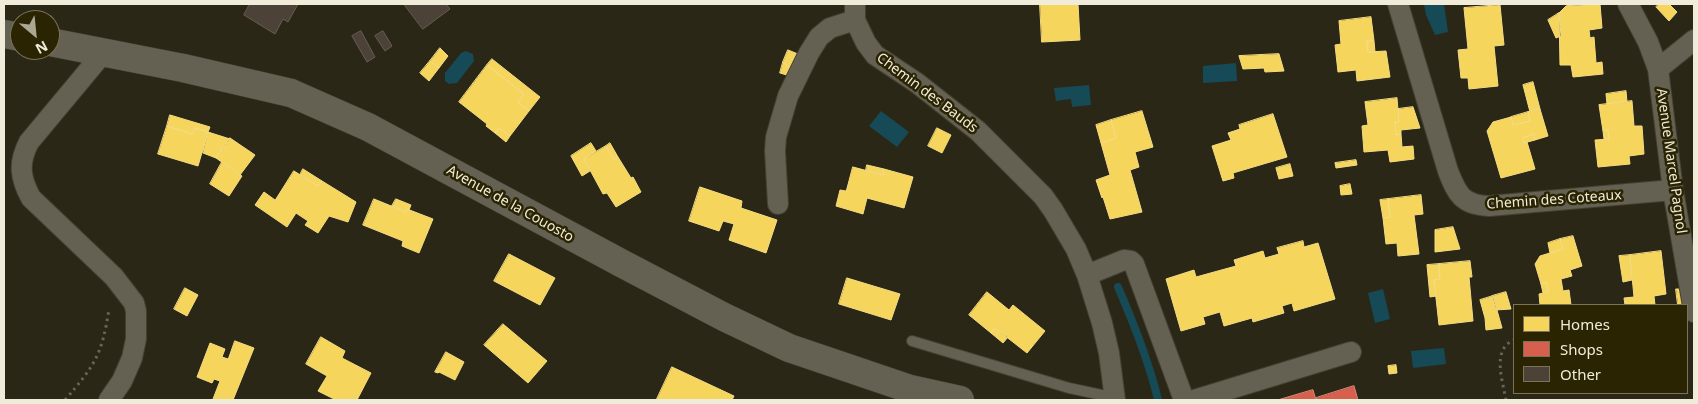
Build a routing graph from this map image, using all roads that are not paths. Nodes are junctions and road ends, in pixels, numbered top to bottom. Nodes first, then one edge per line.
1 (1398, 4) edge
2 (1628, 4) edge
3 (855, 12) edge
4 (1694, 40) edge
5 (60, 44) edge
6 (104, 52) junction
7 (1658, 69) junction
8 (1673, 190) junction
9 (778, 204) dead end
10 (1086, 274) junction
11 (1694, 312) edge
12 (912, 341) dead end
13 (1351, 352) dead end
14 (1115, 399) edge
15 (109, 400) edge
16 (960, 400) edge
17 (1184, 400) edge
18 (1194, 400) edge

1 - 8 street, Chemin des Coteaux
2 - 7 street, Avenue Marcel Pagnol
3 - 9 street, Chemin des Bauds
3 - 10 street, Chemin des Bauds
4 - 7 street, Avenue Marcel Pagnol
5 - 6 main road, Avenue de la Couosto
6 - 15 street
6 - 16 main road, Avenue de la Couosto
7 - 8 street, Avenue Marcel Pagnol
8 - 11 street, Avenue Marcel Pagnol
10 - 14 street, Chemin des Bauds
10 - 17 street
12 - 14 lane
13 - 18 street

